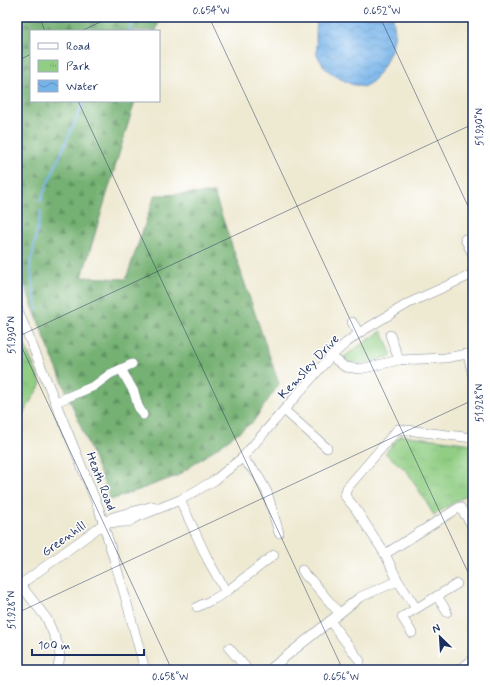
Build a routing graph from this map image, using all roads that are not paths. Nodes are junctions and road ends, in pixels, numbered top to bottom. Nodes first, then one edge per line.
1 (465, 239) dead end
2 (473, 255) edge
3 (473, 274) edge
4 (17, 308) edge
5 (352, 322) dead end
6 (359, 333) junction
7 (390, 335) dead end
8 (470, 354) edge
9 (332, 356) junction
10 (399, 360) junction
11 (132, 364) dead end
12 (121, 369) junction
13 (473, 376) edge
14 (56, 402) junction
15 (284, 410) junction
16 (143, 415) dead end
17 (473, 438) edge
18 (327, 448) dead end
19 (242, 458) junction
20 (180, 500) junction
21 (104, 524) junction
22 (473, 527) edge
23 (279, 533) dead end
24 (385, 554) junction
25 (274, 555) dead end
26 (302, 570) dead end
27 (398, 581) junction
28 (457, 584) dead end
29 (19, 586) edge
30 (226, 592) junction
31 (437, 596) junction
32 (197, 607) dead end
33 (416, 608) junction
34 (447, 612) dead end
35 (339, 613) junction
36 (330, 621) junction
37 (412, 633) dead end
38 (229, 648) dead end
39 (360, 661) dead end
40 (56, 669) edge
41 (148, 670) edge
42 (248, 670) edge
43 (270, 670) edge

1 - 2 street
3 - 6 street, Kemsley Drive
4 - 14 street, Heath Road
5 - 6 street
6 - 9 street, Kemsley Drive
7 - 10 street
8 - 10 street
8 - 13 street
9 - 10 street
9 - 15 street, Kemsley Drive
11 - 12 street
12 - 14 street
12 - 16 street
14 - 21 street, Heath Road
15 - 18 street
15 - 19 street, Kemsley Drive
17 - 24 street
19 - 20 street, Kemsley Drive
19 - 23 street
20 - 21 street, Kemsley Drive
20 - 30 street
21 - 29 street, Greenhill
21 - 41 street, Heath Road
22 - 24 street
24 - 27 street
25 - 30 street
26 - 35 street
27 - 33 street
27 - 35 street
28 - 31 street
29 - 40 street
30 - 32 street
31 - 33 street
31 - 34 street
33 - 37 street
35 - 36 street
36 - 39 street
36 - 43 street
38 - 42 street

